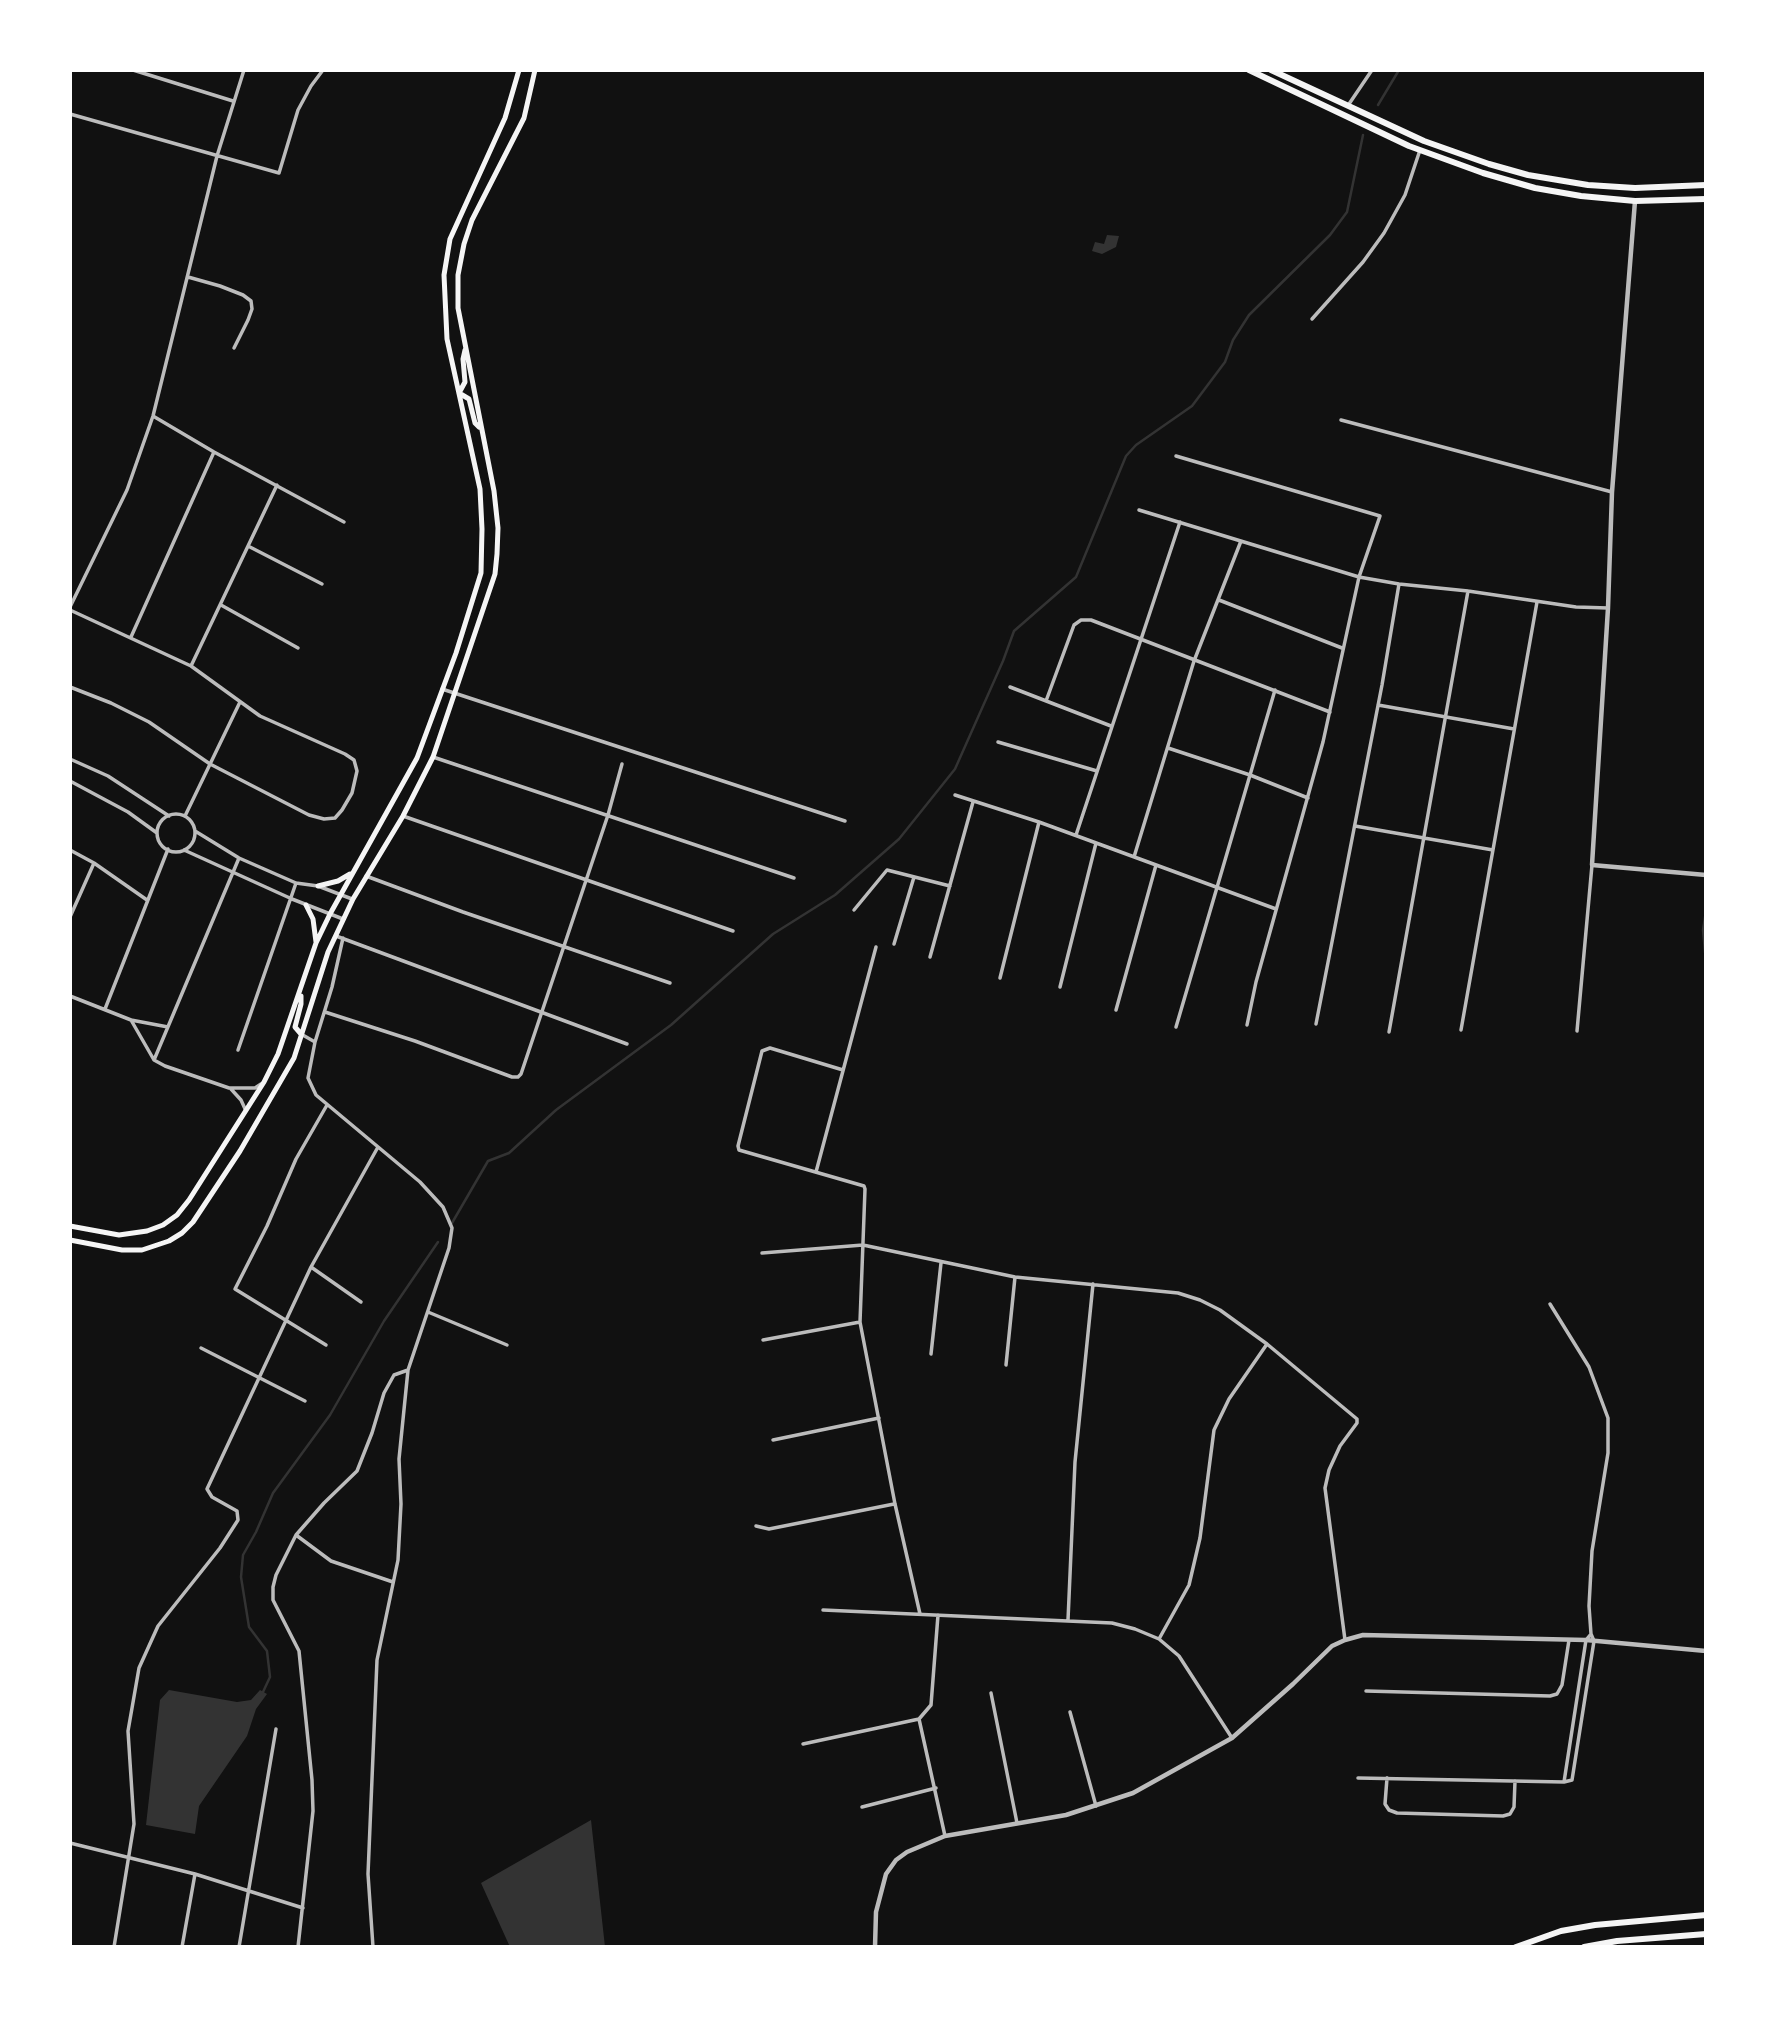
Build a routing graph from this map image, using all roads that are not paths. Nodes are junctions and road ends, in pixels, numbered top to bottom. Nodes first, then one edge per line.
1 (133, 70) edge
2 (244, 70) edge
3 (323, 70) edge
4 (519, 70) edge
5 (535, 70) edge
6 (1249, 70) edge
7 (1271, 70) edge
8 (1373, 70) edge
9 (233, 101) junction
10 (1347, 106) junction
11 (70, 114) edge
12 (1420, 150) junction
13 (216, 156) junction
14 (1706, 185) edge
15 (1706, 199) edge
16 (1635, 201) junction
17 (188, 277) junction
18 (1312, 319) dead end
19 (465, 347) junction
20 (234, 348) dead end
21 (459, 393) junction
22 (153, 416) junction
23 (1341, 420) dead end
24 (481, 429) junction
25 (214, 452) junction
26 (1176, 456) dead end
27 (277, 485) junction
28 (1612, 492) junction
29 (1139, 510) dead end
30 (344, 522) dead end
31 (1180, 522) junction
32 (1241, 541) junction
33 (248, 545) junction
34 (1359, 577) junction
35 (322, 584) dead end
36 (1399, 584) junction
37 (1468, 591) junction
38 (1219, 600) junction
39 (1537, 602) junction
40 (220, 605) junction
41 (70, 608) edge
42 (1608, 608) junction
43 (131, 637) junction
44 (1139, 639) junction
45 (298, 648) dead end
46 (1342, 648) junction
47 (1194, 660) junction
48 (191, 666) junction
49 (70, 687) edge
50 (1010, 687) dead end
51 (442, 689) junction
52 (1275, 690) junction
53 (455, 693) junction
54 (1046, 701) junction
55 (240, 702) junction
56 (1378, 705) junction
57 (1329, 712) junction
58 (1445, 717) junction
59 (1111, 726) junction
60 (1514, 729) junction
61 (998, 742) dead end
62 (1167, 748) junction
63 (433, 757) junction
64 (70, 759) edge
65 (210, 764) junction
66 (622, 764) dead end
67 (1097, 771) junction
68 (1250, 775) junction
69 (70, 781) edge
70 (955, 795) dead end
71 (1308, 798) junction
72 (973, 802) junction
73 (169, 816) junction
74 (185, 816) junction
75 (403, 816) junction
76 (608, 816) junction
77 (845, 821) dead end
78 (1039, 822) junction
79 (1355, 826) junction
80 (195, 831) junction
81 (157, 833) junction
82 (1076, 835) junction
83 (1423, 838) junction
84 (1096, 843) junction
85 (168, 849) junction
86 (70, 850) edge
87 (184, 850) junction
88 (1493, 850) junction
89 (1134, 857) junction
90 (239, 859) junction
91 (94, 863) junction
92 (1156, 865) junction
93 (1592, 865) junction
94 (234, 873) junction
95 (350, 874) junction
96 (1704, 875) edge
97 (366, 876) junction
98 (914, 877) junction
99 (794, 878) dead end
100 (587, 879) junction
101 (296, 883) junction
102 (317, 886) junction
103 (950, 886) junction
104 (1216, 887) junction
105 (340, 894) junction
106 (292, 899) junction
107 (353, 899) junction
108 (148, 901) junction
109 (306, 905) junction
110 (1276, 909) junction
111 (854, 910) dead end
112 (330, 914) junction
113 (70, 917) edge
114 (344, 919) junction
115 (733, 931) dead end
116 (339, 937) junction
117 (316, 943) junction
118 (894, 944) dead end
119 (563, 947) junction
120 (877, 947) dead end
121 (930, 957) dead end
122 (1000, 978) dead end
123 (670, 983) dead end
124 (1060, 986) dead end
125 (300, 990) junction
126 (70, 996) edge
127 (105, 1009) junction
128 (1116, 1010) dead end
129 (325, 1012) junction
130 (542, 1012) junction
131 (131, 1020) junction
132 (1316, 1024) dead end
133 (1247, 1025) dead end
134 (168, 1027) junction
135 (1176, 1027) dead end
136 (1461, 1030) dead end
137 (1577, 1031) dead end
138 (1389, 1032) dead end
139 (301, 1034) junction
140 (315, 1042) junction
141 (627, 1044) dead end
142 (238, 1049) dead end
143 (154, 1060) junction
144 (843, 1070) junction
145 (264, 1082) junction
146 (229, 1088) junction
147 (327, 1105) junction
148 (246, 1111) junction
149 (378, 1147) junction
150 (816, 1172) junction
151 (70, 1226) edge
152 (70, 1240) edge
153 (863, 1245) junction
154 (762, 1253) dead end
155 (942, 1263) junction
156 (311, 1267) junction
157 (1015, 1277) junction
158 (1093, 1284) junction
159 (361, 1302) dead end
160 (1550, 1304) dead end
161 (428, 1312) junction
162 (286, 1319) junction
163 (860, 1322) junction
164 (763, 1340) dead end
165 (1267, 1344) junction
166 (326, 1345) dead end
167 (507, 1345) dead end
168 (201, 1348) dead end
169 (931, 1354) dead end
170 (1006, 1365) dead end
171 (408, 1370) junction
172 (260, 1378) junction
173 (305, 1401) dead end
174 (879, 1418) junction
175 (773, 1440) dead end
176 (895, 1504) junction
177 (756, 1526) dead end
178 (296, 1535) junction
179 (393, 1582) junction
180 (823, 1610) dead end
181 (920, 1614) junction
182 (938, 1615) junction
183 (1068, 1620) junction
184 (1591, 1634) junction
185 (1159, 1639) junction
186 (1345, 1640) junction
187 (1569, 1640) junction
188 (1586, 1640) junction
189 (1594, 1641) junction
190 (1706, 1651) edge
191 (1366, 1691) dead end
192 (991, 1693) dead end
193 (1070, 1712) dead end
194 (919, 1719) junction
195 (276, 1729) dead end
196 (1232, 1738) junction
197 (803, 1744) dead end
198 (1358, 1778) dead end
199 (1387, 1778) junction
200 (1515, 1781) junction
201 (1564, 1782) junction
202 (936, 1788) junction
203 (1096, 1806) junction
204 (862, 1807) dead end
205 (1017, 1825) junction
206 (945, 1836) junction
207 (70, 1843) edge
208 (130, 1857) junction
209 (195, 1874) junction
210 (249, 1891) junction
211 (303, 1908) junction
212 (1706, 1916) edge
213 (1706, 1934) edge
214 (114, 1947) edge
215 (182, 1947) edge
216 (240, 1947) edge
217 (298, 1947) edge
218 (373, 1947) edge
219 (875, 1947) edge
220 (1516, 1947) edge
221 (1584, 1947) edge

1 - 9 street
2 - 9 street
3 - 13 street
4 - 21 main road
5 - 19 main road
6 - 12 main road
7 - 10 main road
8 - 10 street
9 - 13 street
10 - 14 main road
11 - 13 street
12 - 16 main road
12 - 18 street
13 - 17 street
15 - 16 main road
16 - 28 street
17 - 20 street
17 - 22 street
19 - 21 main road
19 - 24 main road
21 - 24 main road
21 - 51 main road
22 - 25 street
22 - 41 street
23 - 28 street
24 - 53 main road
25 - 27 street
25 - 43 street
26 - 34 street
27 - 30 street
27 - 33 street
28 - 42 street
29 - 31 street
31 - 32 street
31 - 44 street
32 - 34 street
32 - 38 street
33 - 35 street
33 - 40 street
34 - 36 street
34 - 46 street
36 - 37 street
36 - 56 street
37 - 39 street
37 - 58 street
38 - 46 street
38 - 47 street
39 - 42 street
39 - 60 street
40 - 45 street
40 - 48 street
41 - 43 street
42 - 93 street
43 - 48 street
44 - 47 street
44 - 54 street
44 - 59 street
46 - 57 street
47 - 52 street
47 - 62 street
48 - 55 street
49 - 65 street
50 - 54 street
51 - 53 street
51 - 95 main road
52 - 57 street
52 - 68 street
53 - 63 main road
53 - 77 street
54 - 59 street
55 - 65 street
55 - 65 street
56 - 58 street
56 - 79 street
57 - 71 street
58 - 60 street
58 - 83 street
59 - 67 street
60 - 88 street
61 - 67 street
62 - 68 street
62 - 89 street
63 - 75 main road
63 - 76 street
64 - 73 street
65 - 74 street
66 - 76 street
67 - 82 street
68 - 71 street
68 - 104 street
69 - 81 street
70 - 72 street
71 - 110 street
72 - 78 street
72 - 103 street
73 - 74 street
73 - 81 street
74 - 80 street
75 - 97 main road
75 - 100 street
76 - 99 street
76 - 100 street
78 - 82 street
78 - 122 street
79 - 83 street
79 - 132 street
80 - 87 street
80 - 90 street
81 - 85 street
82 - 84 street
83 - 88 street
83 - 138 street
84 - 89 street
84 - 124 street
85 - 87 street
85 - 108 street
86 - 91 street
87 - 94 street
88 - 136 street
89 - 92 street
90 - 94 street
90 - 101 street
91 - 108 street
91 - 113 street
92 - 104 street
92 - 128 street
93 - 96 street
93 - 137 street
94 - 106 street
94 - 134 street
95 - 102 main road
95 - 105 main road
97 - 107 main road
97 - 119 street
98 - 103 street
98 - 111 street
98 - 118 street
100 - 115 street
100 - 119 street
101 - 102 street
101 - 106 street
102 - 105 street
103 - 121 street
104 - 110 street
104 - 135 street
105 - 107 street
105 - 112 main road
106 - 109 street
106 - 142 street
107 - 114 main road
108 - 127 street
109 - 112 street
109 - 117 main road
110 - 133 street
112 - 114 street
112 - 117 main road
114 - 116 main road
116 - 129 street
116 - 130 street
116 - 139 main road
117 - 125 main road
119 - 123 street
119 - 130 street
120 - 144 street
125 - 139 main road
125 - 145 main road
126 - 127 street
127 - 131 street
129 - 130 street
129 - 140 street
130 - 141 street
131 - 134 street
131 - 143 street
134 - 143 street
139 - 140 street
139 - 152 main road
140 - 147 street
143 - 146 street
144 - 150 street
144 - 150 street
145 - 146 street
145 - 148 main road
146 - 148 street
147 - 149 street
147 - 162 street
148 - 151 main road
149 - 156 street
149 - 161 street
150 - 153 street
153 - 154 street
153 - 155 street
153 - 163 street
155 - 157 street
155 - 169 street
156 - 159 street
156 - 162 street
157 - 158 street
157 - 170 street
158 - 165 street
158 - 183 street
160 - 184 street
161 - 167 street
161 - 171 street
162 - 166 street
162 - 172 street
163 - 164 street
163 - 174 street
165 - 185 street
165 - 186 street
168 - 172 street
171 - 178 street
171 - 179 street
172 - 173 street
172 - 208 street
174 - 175 street
174 - 176 street
176 - 177 street
176 - 181 street
178 - 179 street
178 - 211 street
179 - 218 street
180 - 181 street
181 - 182 street
182 - 183 street
182 - 194 street
183 - 185 street
184 - 188 street
184 - 189 street
185 - 196 street
186 - 187 street
186 - 196 street
187 - 188 street
187 - 191 street
188 - 189 street
188 - 201 street
189 - 190 street
189 - 201 street
192 - 205 street
193 - 203 street
194 - 197 street
194 - 202 street
195 - 210 street
196 - 203 street
198 - 199 street
199 - 200 street
199 - 200 street
200 - 201 street
202 - 204 street
202 - 206 street
203 - 205 street
205 - 206 street
206 - 219 street
207 - 208 street
208 - 209 street
208 - 214 street
209 - 210 street
209 - 215 street
210 - 211 street
210 - 216 street
211 - 217 street
212 - 220 main road
213 - 221 main road

